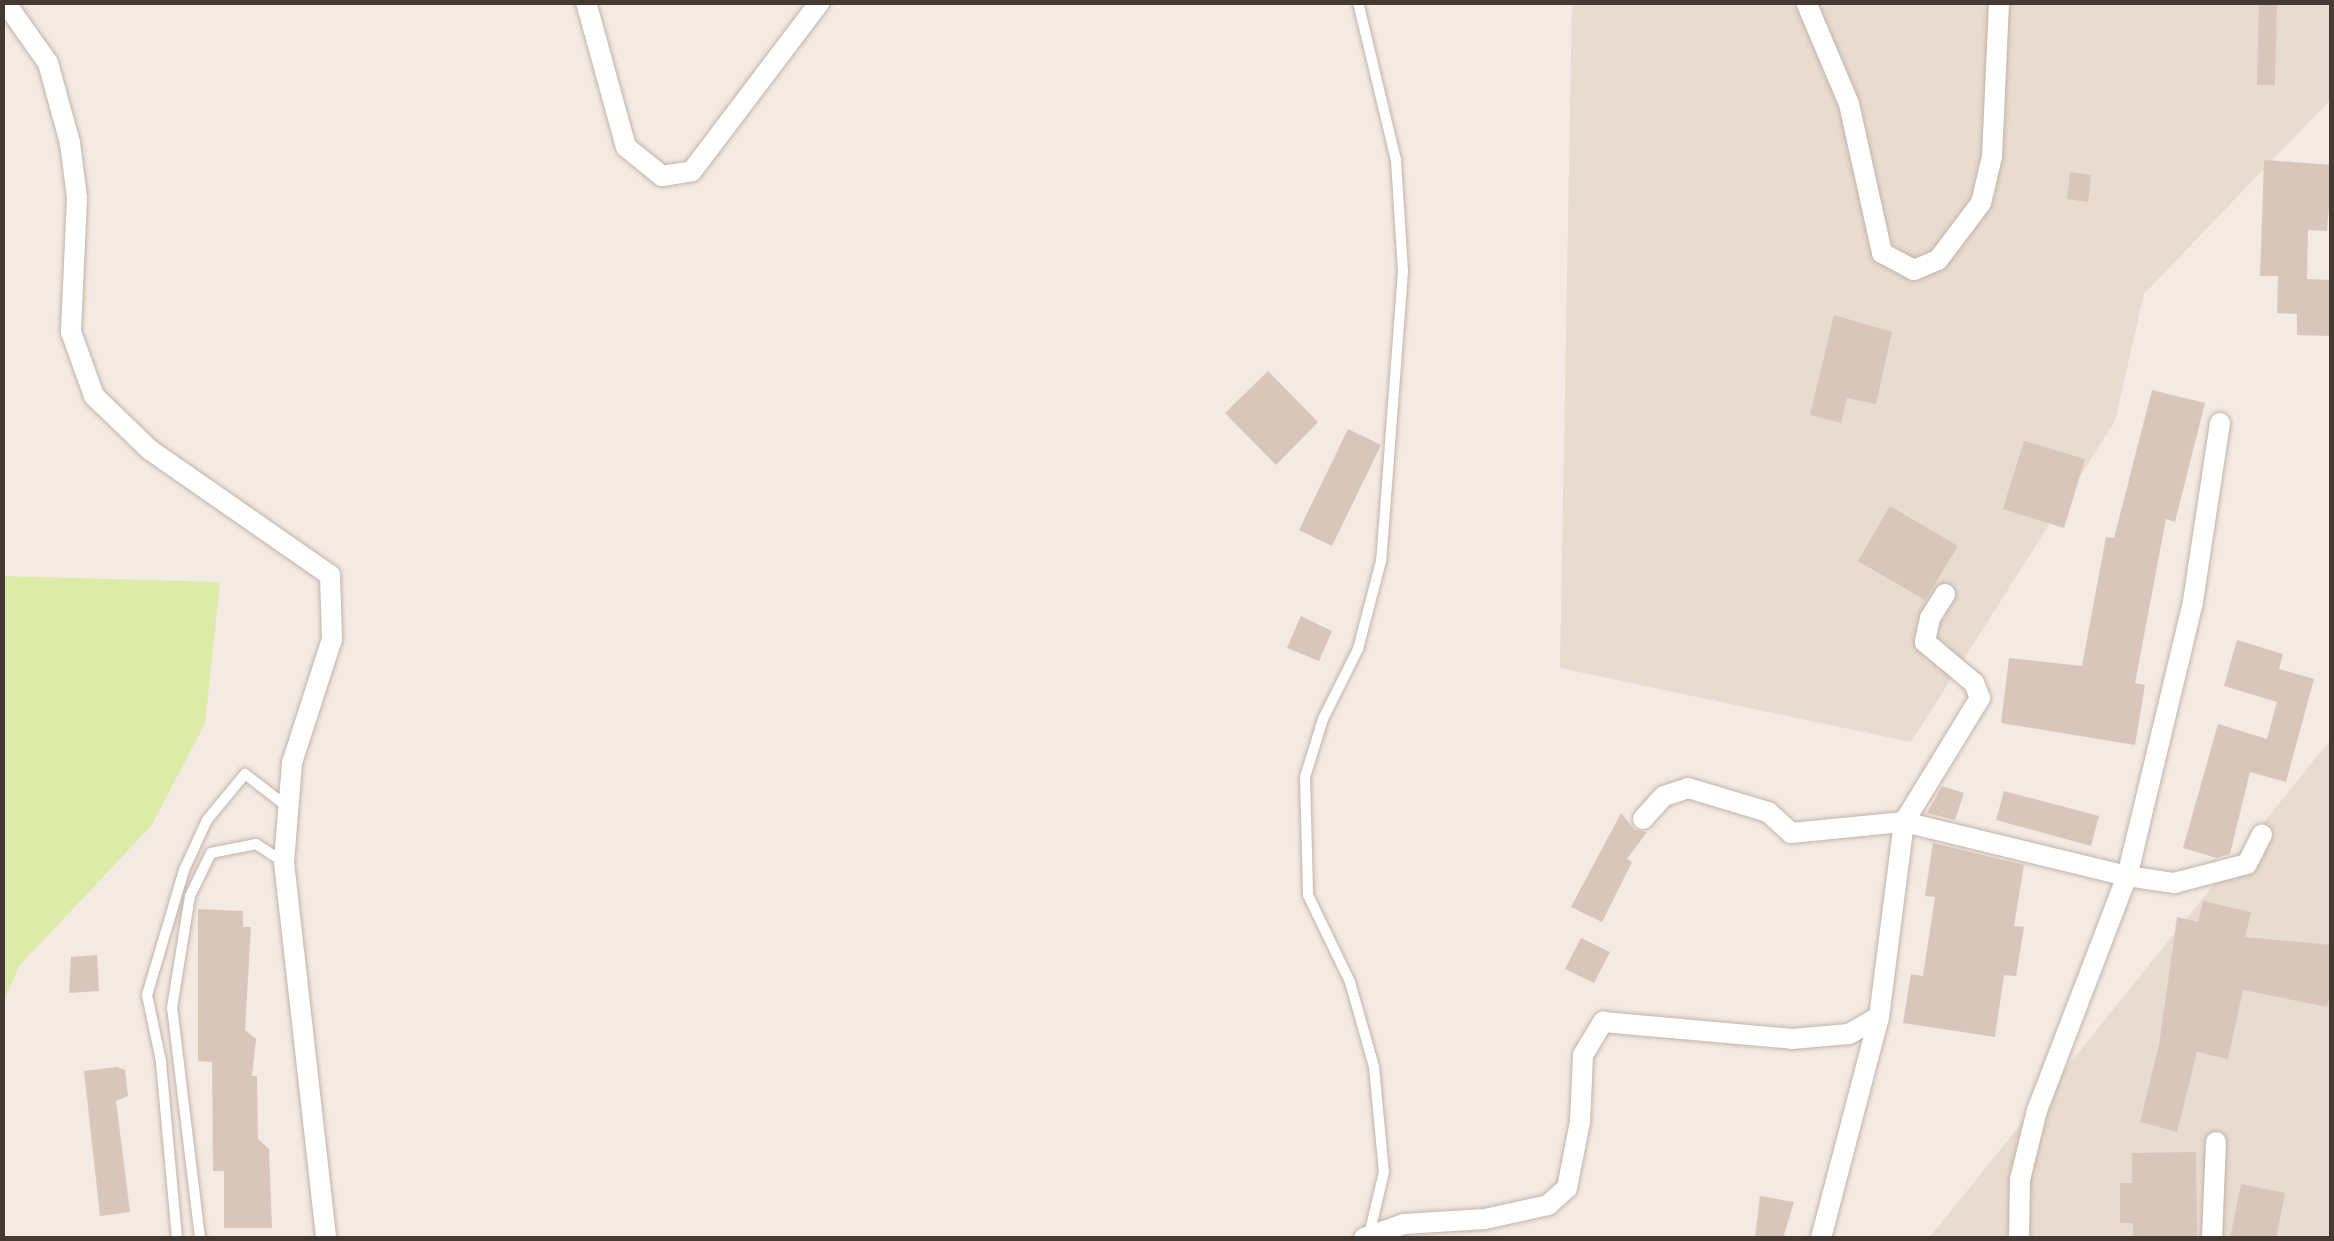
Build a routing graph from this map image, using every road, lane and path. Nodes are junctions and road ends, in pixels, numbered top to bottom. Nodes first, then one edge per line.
1 (5, 2) edge
2 (586, 2) edge
3 (820, 2) edge
4 (1358, 2) edge
5 (1806, 2) edge
6 (1999, 2) edge
7 (2220, 423) dead end
8 (1945, 594) dead end
9 (286, 805) junction
10 (1643, 819) dead end
11 (1904, 822) junction
12 (2262, 835) dead end
13 (284, 862) junction
14 (2127, 876) junction
15 (1879, 1017) junction
16 (2216, 1142) dead end
17 (1366, 1237) edge
18 (178, 1238) edge
19 (200, 1238) edge
20 (326, 1238) edge
21 (1822, 1238) edge
22 (2019, 1238) edge
23 (2212, 1238) edge

1 - 9 street
2 - 3 street
4 - 17 lane
5 - 6 street
7 - 14 street
8 - 11 street
9 - 13 street
9 - 18 lane
10 - 11 street
11 - 14 street
11 - 15 street
12 - 14 street
13 - 19 lane
13 - 20 street
14 - 22 street
15 - 17 street
15 - 21 street
16 - 23 street

